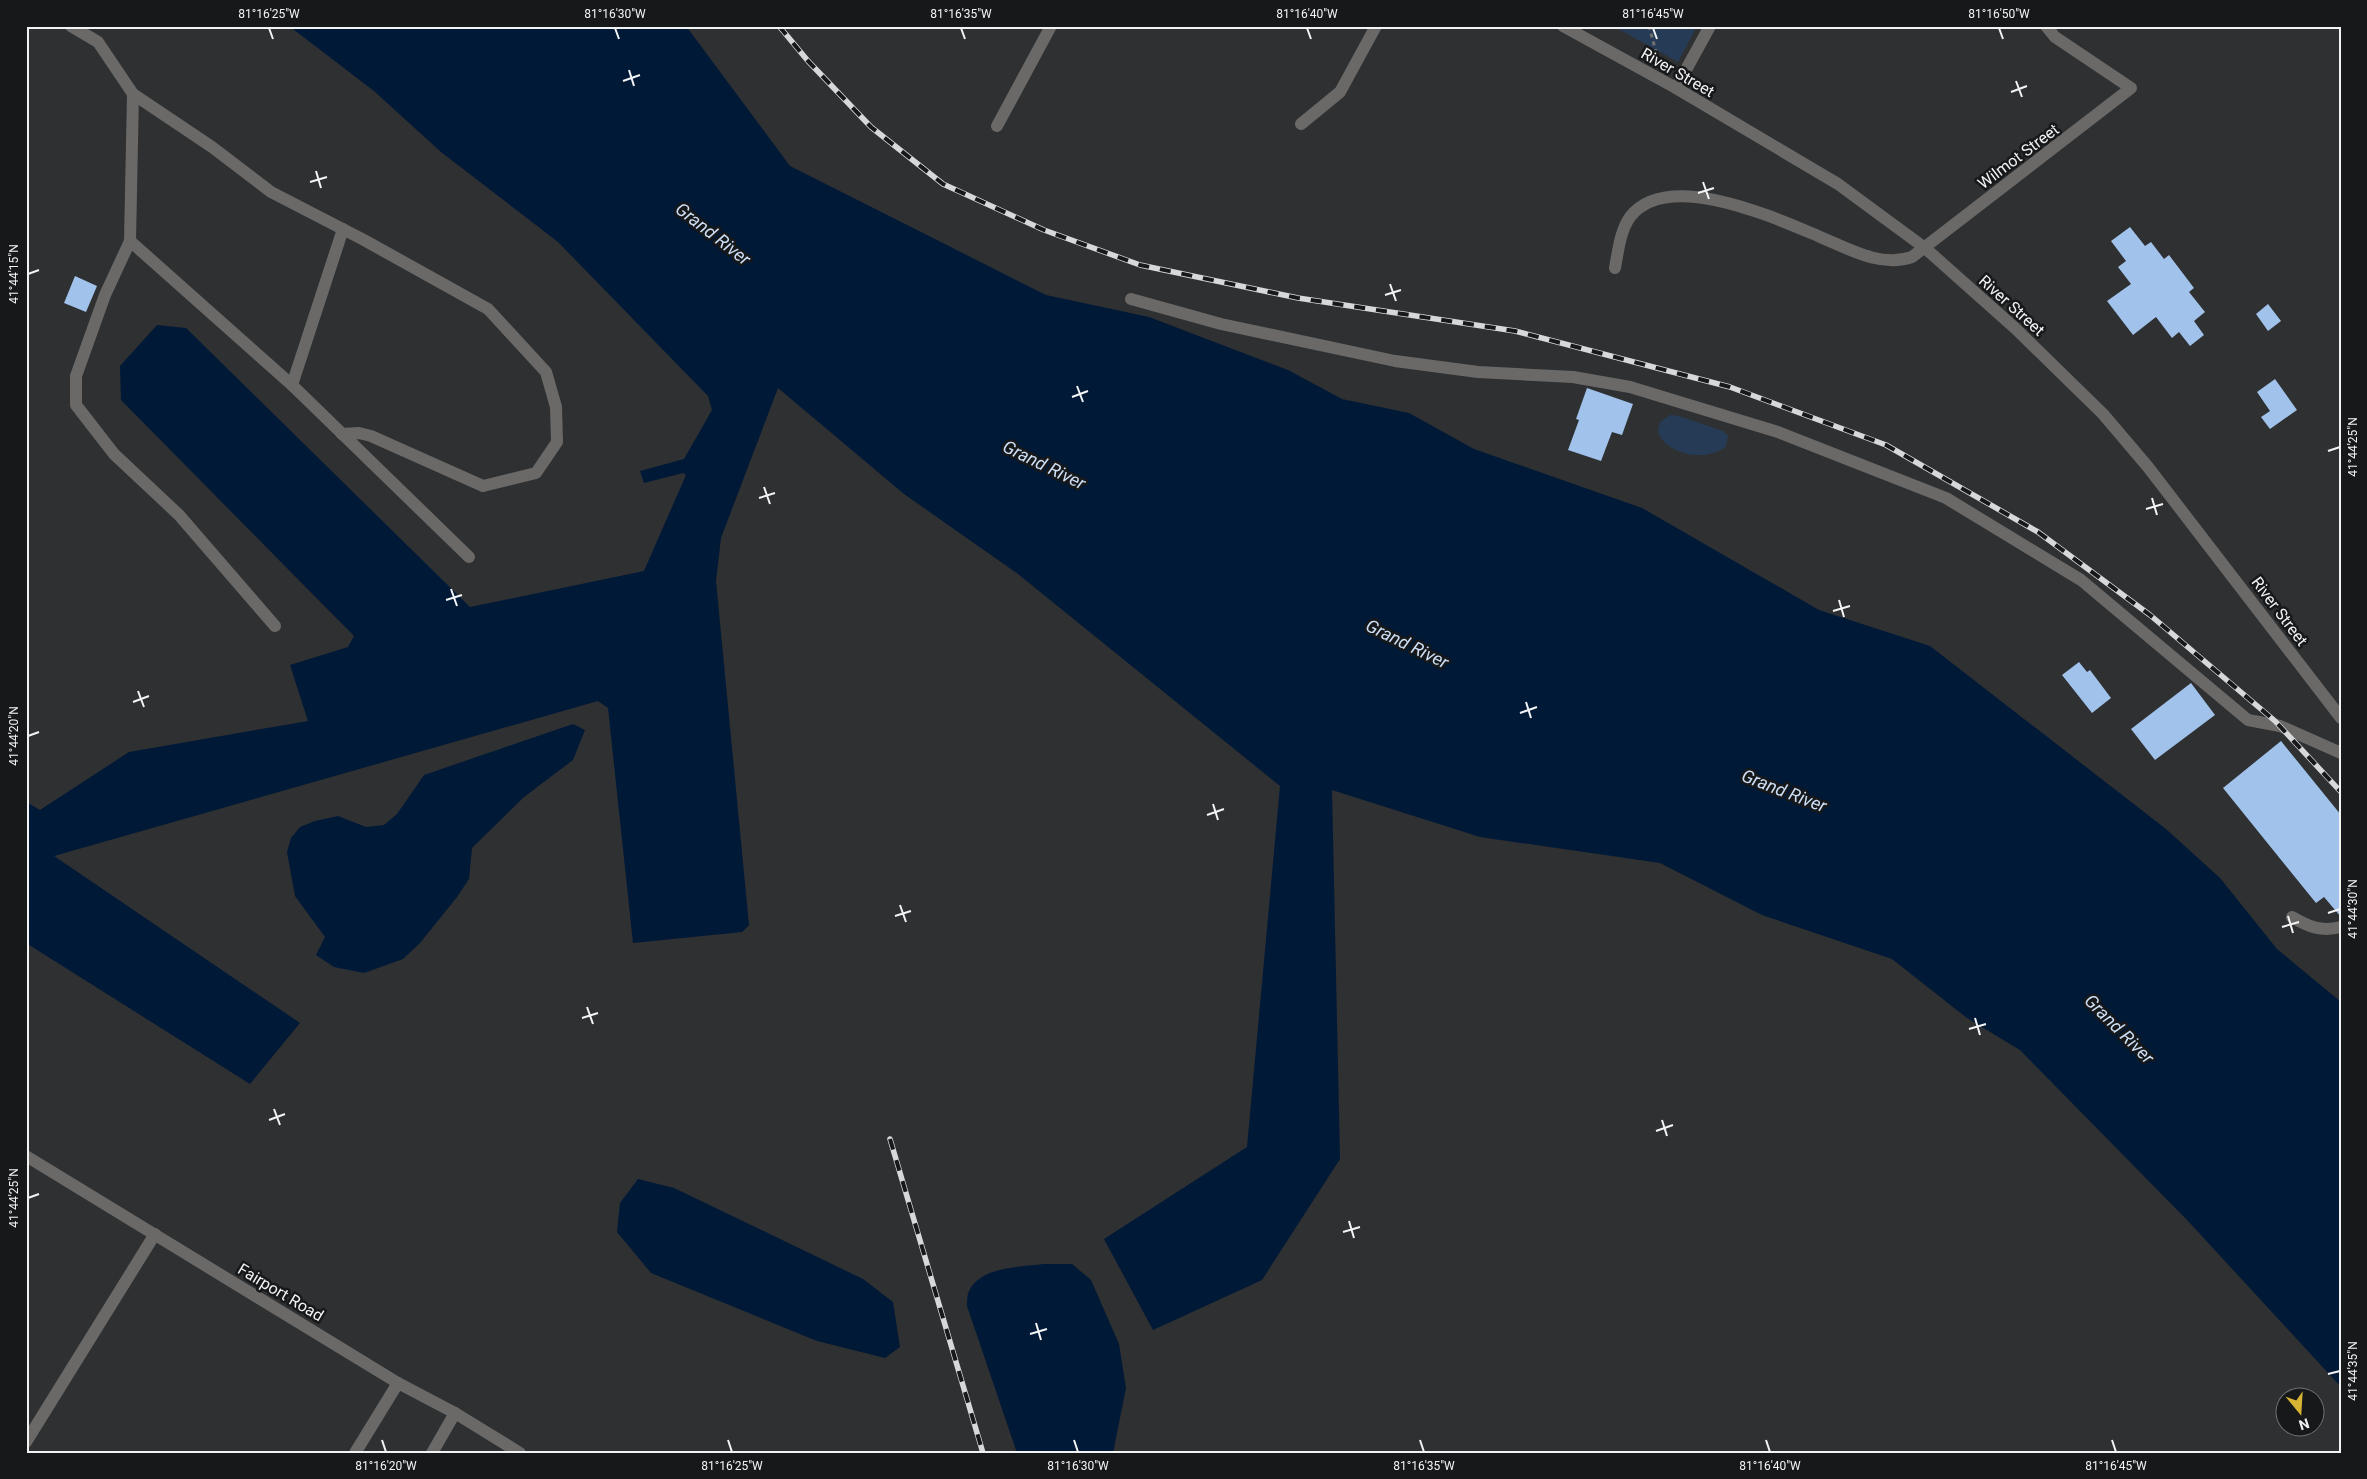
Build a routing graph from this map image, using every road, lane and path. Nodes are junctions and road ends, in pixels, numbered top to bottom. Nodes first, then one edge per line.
1 (71, 26) edge
2 (1051, 26) edge
3 (1376, 26) edge
4 (1564, 26) edge
5 (1649, 26) edge
6 (1710, 26) edge
7 (2046, 26) edge
8 (1656, 52) dead end
9 (1676, 88) junction
10 (133, 94) junction
11 (1301, 124) dead end
12 (997, 126) dead end
13 (342, 229) junction
14 (130, 241) junction
15 (1925, 248) junction
16 (1615, 268) dead end
17 (1131, 299) dead end
18 (292, 385) junction
19 (342, 434) junction
20 (468, 558) dead end
21 (275, 626) dead end
22 (2341, 718) edge
23 (2341, 753) edge
24 (2292, 917) dead end
25 (2341, 927) edge
26 (26, 1156) edge
27 (154, 1234) junction
28 (398, 1383) junction
29 (455, 1413) junction
30 (26, 1442) edge
31 (355, 1453) edge
32 (432, 1453) edge
33 (520, 1453) edge

1 - 10 street
2 - 12 street
3 - 11 street
4 - 9 street, River Street
5 - 8 path
6 - 9 street
7 - 15 street, Wilmot Street
9 - 15 street, River Street
10 - 13 street
10 - 14 street
13 - 18 street
13 - 19 street
14 - 18 street
14 - 21 street
15 - 16 street, Wilmot Street
15 - 22 street, River Street
17 - 23 street
18 - 19 street
19 - 20 street
24 - 25 street
26 - 27 street, Fairport Road
27 - 28 street, Fairport Road
27 - 30 street
28 - 29 street, Fairport Road
28 - 31 street
29 - 32 street
29 - 33 street, Fairport Road

